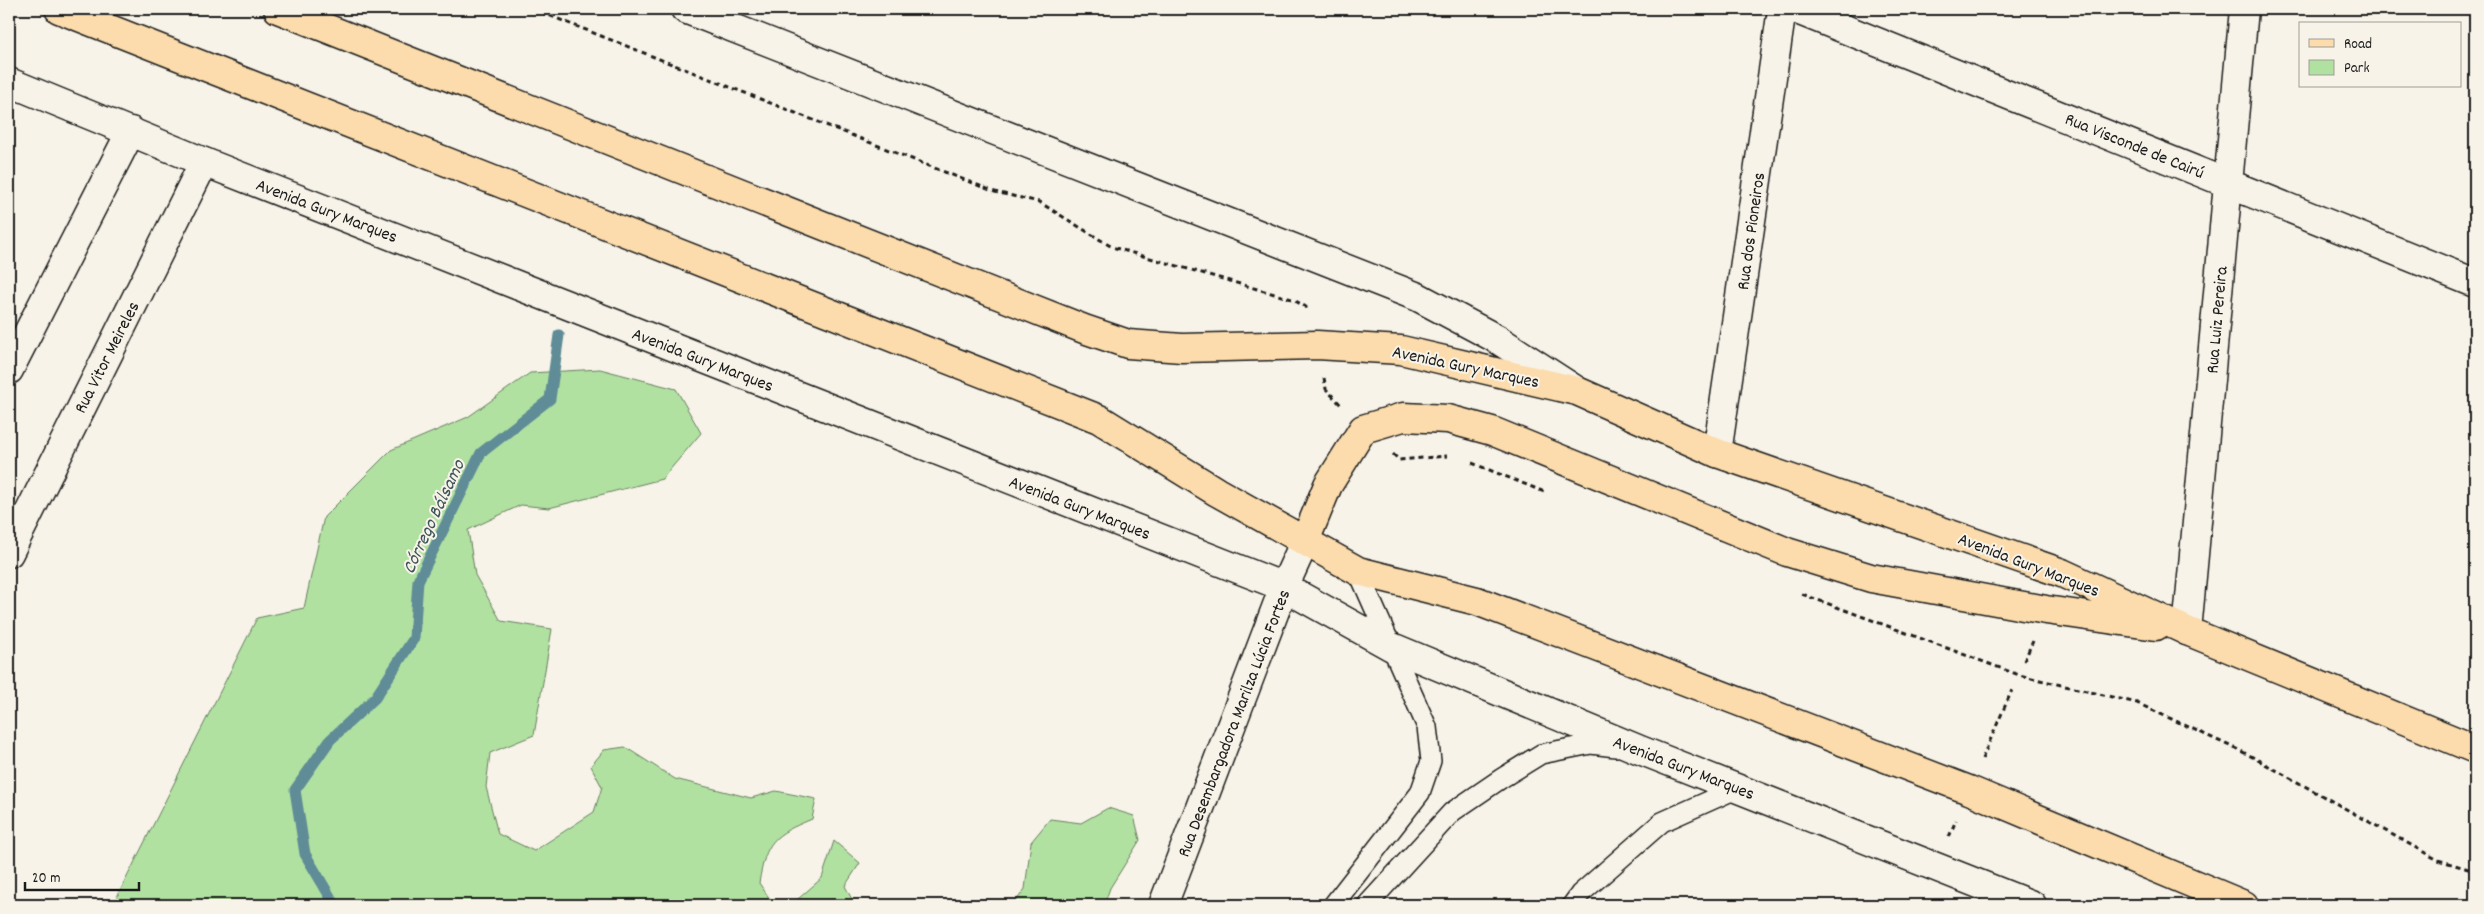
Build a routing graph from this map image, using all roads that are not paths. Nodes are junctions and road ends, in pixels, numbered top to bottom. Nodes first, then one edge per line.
1 (59, 9) edge
2 (278, 9) edge
3 (685, 9) edge
4 (1782, 9) edge
5 (1795, 9) edge
6 (2244, 9) edge
7 (9, 82) edge
8 (131, 131) junction
9 (204, 162) junction
10 (2229, 182) junction
11 (2475, 283) edge
12 (9, 370) edge
13 (1577, 391) junction
14 (1717, 453) junction
15 (1305, 541) junction
16 (9, 553) edge
17 (1358, 571) junction
18 (1284, 587) junction
19 (2187, 631) junction
20 (1392, 647) junction
21 (2475, 749) edge
22 (1640, 750) junction
23 (1738, 788) junction
24 (1164, 905) edge
25 (1333, 905) edge
26 (1367, 905) edge
27 (1572, 905) edge
28 (2032, 905) edge
29 (2244, 905) edge

1 - 15 main road
2 - 13 main road, Avenida Gury Marques
3 - 13 main road, Avenida Gury Marques
4 - 14 main road, Rua dos Pioneiros
5 - 10 main road, Rua Visconde de Cairú
6 - 10 main road, Rua Luiz Pereira
7 - 8 main road, Avenida Gury Marques
8 - 9 main road, Avenida Gury Marques
8 - 12 main road
9 - 16 main road, Rua Vitor Meireles
9 - 18 main road, Avenida Gury Marques
10 - 11 main road, Rua Visconde de Cairú
10 - 19 main road, Rua Luiz Pereira
13 - 14 main road, Avenida Gury Marques
14 - 19 main road, Avenida Gury Marques
15 - 17 main road
15 - 18 main road, Rua Desembargadora Marilza Lúcia Fortes
15 - 19 main road
17 - 20 lane
17 - 29 main road
18 - 20 main road, Avenida Gury Marques
18 - 24 main road, Rua Desembargadora Marilza Lúcia Fortes
19 - 21 main road, Avenida Gury Marques
20 - 22 main road, Avenida Gury Marques
20 - 25 lane
22 - 23 main road, Avenida Gury Marques
22 - 26 lane
23 - 27 lane
23 - 28 main road, Avenida Gury Marques

